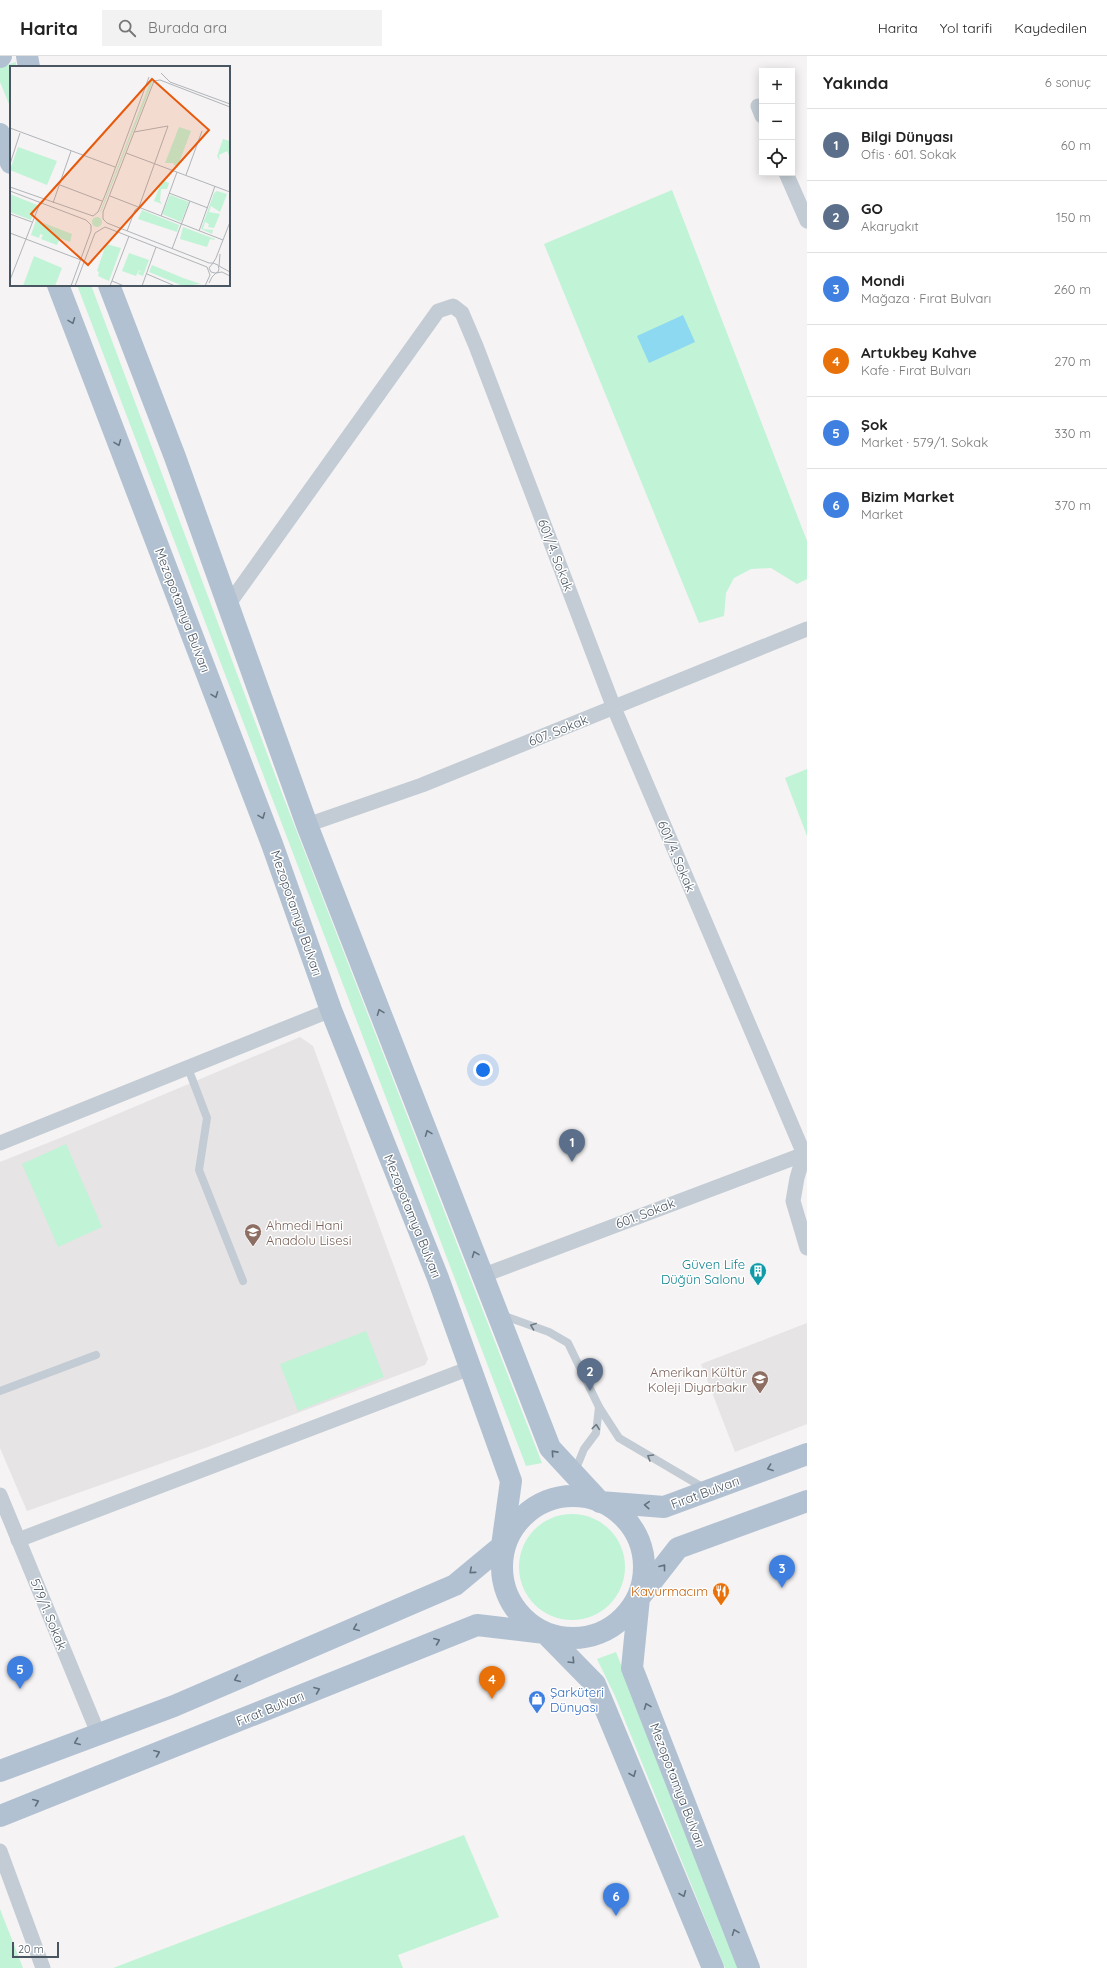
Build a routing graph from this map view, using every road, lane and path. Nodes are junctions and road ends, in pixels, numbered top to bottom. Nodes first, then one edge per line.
1 (27, 56) edge
2 (29, 66) edge
3 (0, 134) edge
4 (10, 160) edge
5 (787, 176) edge
6 (807, 221) edge
7 (58, 286) edge
8 (109, 286) edge
9 (228, 605) junction
10 (807, 629) edge
11 (614, 708) junction
12 (307, 825) junction
13 (331, 1010) junction
14 (188, 1068) junction
15 (0, 1143) edge
16 (805, 1153) edge
17 (807, 1248) edge
18 (484, 1275) junction
19 (243, 1281) dead end
20 (498, 1313) junction
21 (96, 1355) dead end
22 (470, 1368) junction
23 (0, 1391) edge
24 (598, 1407) junction
25 (807, 1454) edge
26 (574, 1473) junction
27 (708, 1491) junction
28 (0, 1495) edge
29 (807, 1501) edge
30 (600, 1502) junction
31 (18, 1540) junction
32 (502, 1546) junction
33 (639, 1598) junction
34 (545, 1633) junction
35 (98, 1733) junction
36 (0, 1771) edge
37 (0, 1816) edge
38 (0, 1851) edge
39 (43, 1968) edge
40 (713, 1968) edge
41 (749, 1968) edge

1 - 2 main road
3 - 4 main road
5 - 6 street
7 -> 13 main road, Mezopotamya Bulvarı
8 - 9 main road
9 - 11 street, 601/4. Sokak
9 - 12 main road
10 - 11 street, 607. Sokak
11 - 12 street, 607. Sokak
11 - 16 street, 601/4. Sokak
18 -> 12 main road
13 - 14 street
13 - 22 main road, Mezopotamya Bulvarı
14 - 15 street
14 - 19 lane
16 - 17 street
16 - 18 street, 601. Sokak
18 - 20 main road
24 -> 20 lane
26 -> 20 main road
21 - 23 lane
22 - 31 street
22 - 32 main road, Mezopotamya Bulvarı
26 -> 24 lane
27 -> 24 lane
25 -> 27 main road, Fırat Bulvarı
26 - 30 main road
27 -> 30 main road, Fırat Bulvarı
28 - 31 street, 579/1. Sokak
33 -> 29 main road
30 - 32 main road
30 - 33 main road, Mezopotamya Bulvarı
31 - 35 street, 579/1. Sokak
32 - 34 main road, Mezopotamya Bulvarı
32 -> 35 main road
33 - 34 main road
41 -> 33 main road, Mezopotamya Bulvarı
37 -> 34 main road, Fırat Bulvarı
34 -> 40 main road
35 -> 36 main road
38 - 39 street

